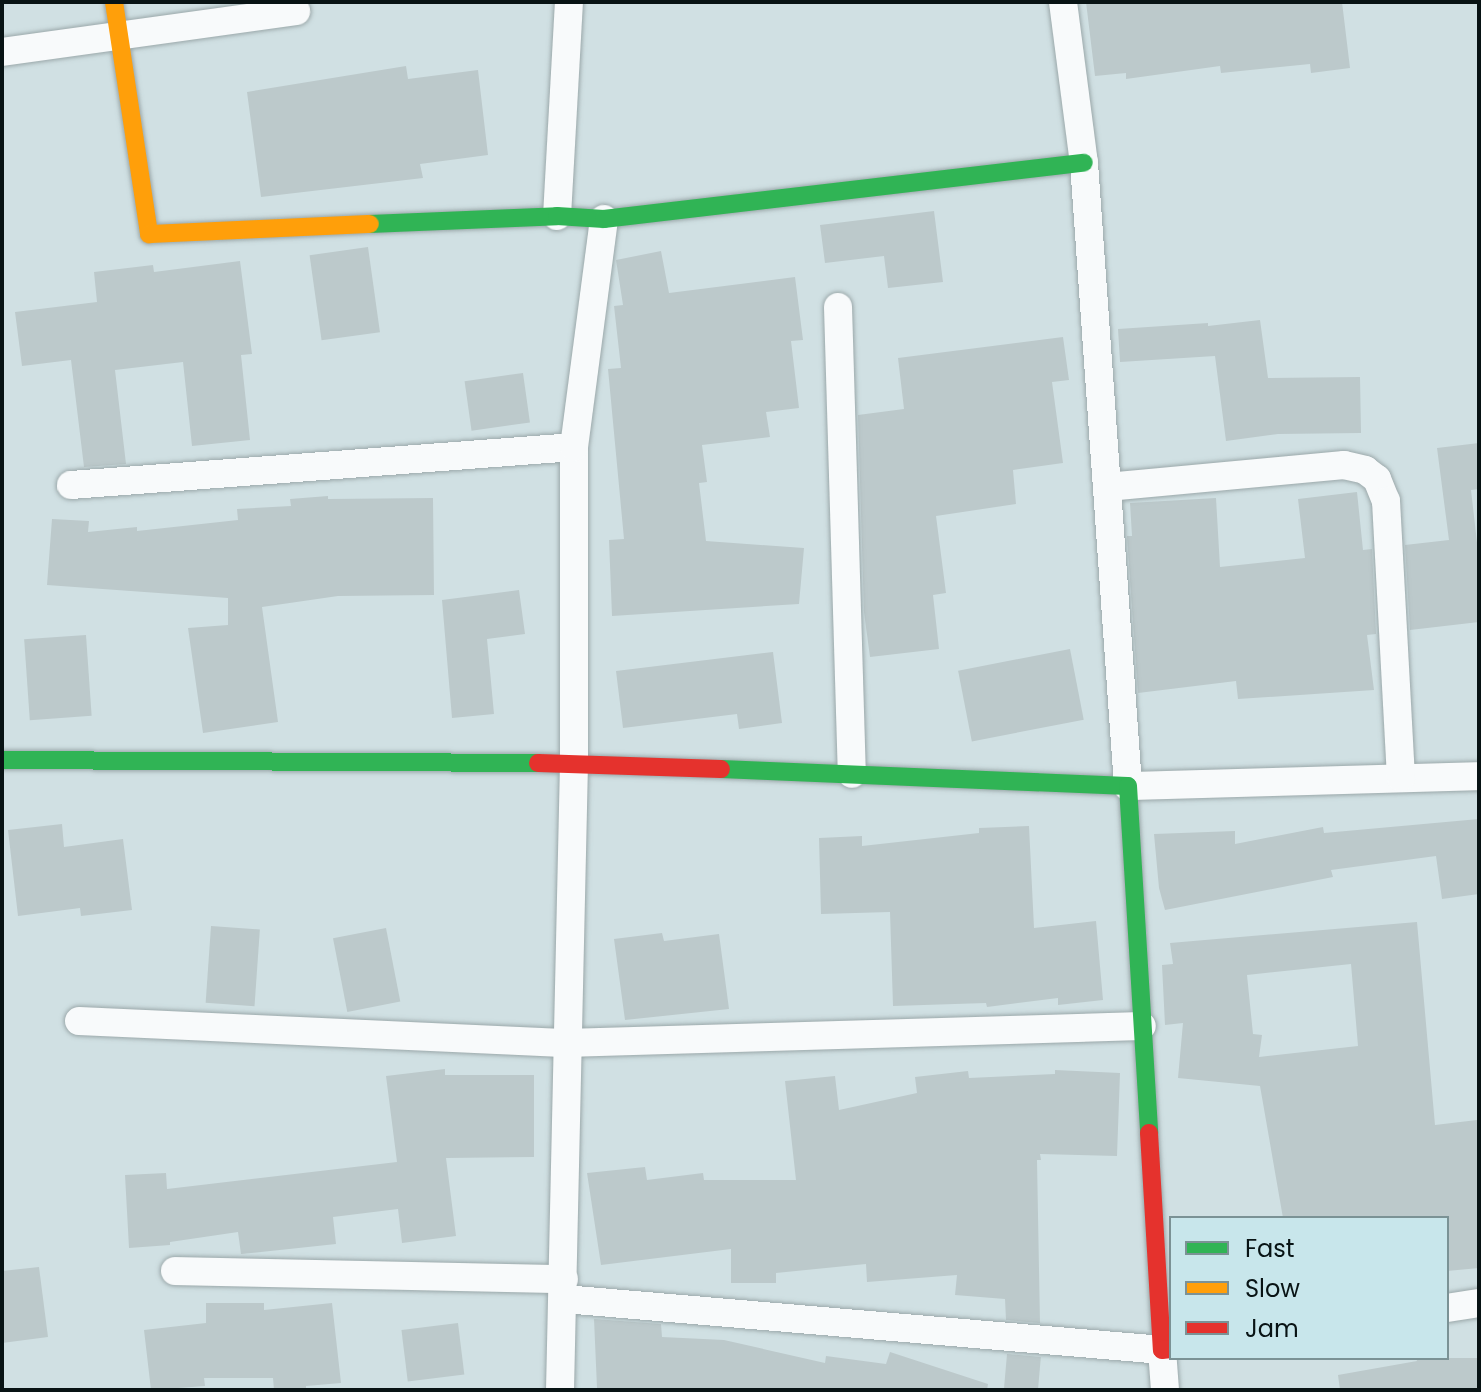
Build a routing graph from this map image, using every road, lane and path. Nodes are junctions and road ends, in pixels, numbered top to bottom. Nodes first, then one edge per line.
1 (114, 2) edge
2 (569, 2) edge
3 (1063, 2) edge
4 (296, 11) dead end
5 (120, 36) junction
6 (2, 52) edge
7 (1084, 163) junction
8 (557, 216) junction
9 (604, 219) junction
10 (838, 307) dead end
11 (574, 447) junction
12 (71, 485) dead end
13 (1107, 487) junction
14 (2, 760) edge
15 (574, 763) junction
16 (852, 774) junction
17 (1479, 776) edge
18 (1401, 778) junction
19 (1128, 786) junction
20 (79, 1021) dead end
21 (1142, 1026) junction
22 (569, 1043) junction
23 (175, 1271) dead end
24 (564, 1289) junction
25 (1479, 1303) edge
26 (1449, 1308) edge
27 (1166, 1350) edge
28 (560, 1390) edge
29 (1165, 1390) edge

1 - 5 street
2 - 8 street
3 - 7 street
4 - 5 street
5 - 6 street
5 - 8 street
7 - 9 street
7 - 13 street
8 - 9 street
9 - 11 street
10 - 16 street
11 - 12 street
11 - 15 street
13 - 18 street
13 - 19 street
14 - 15 street
15 - 16 street
15 - 22 street
16 - 19 street
17 - 18 street
18 - 19 street
19 - 21 street
20 - 22 street
21 - 22 street
21 - 27 street
22 - 24 street
23 - 24 street
24 - 27 street
24 - 28 street
25 - 26 street
27 - 29 street

